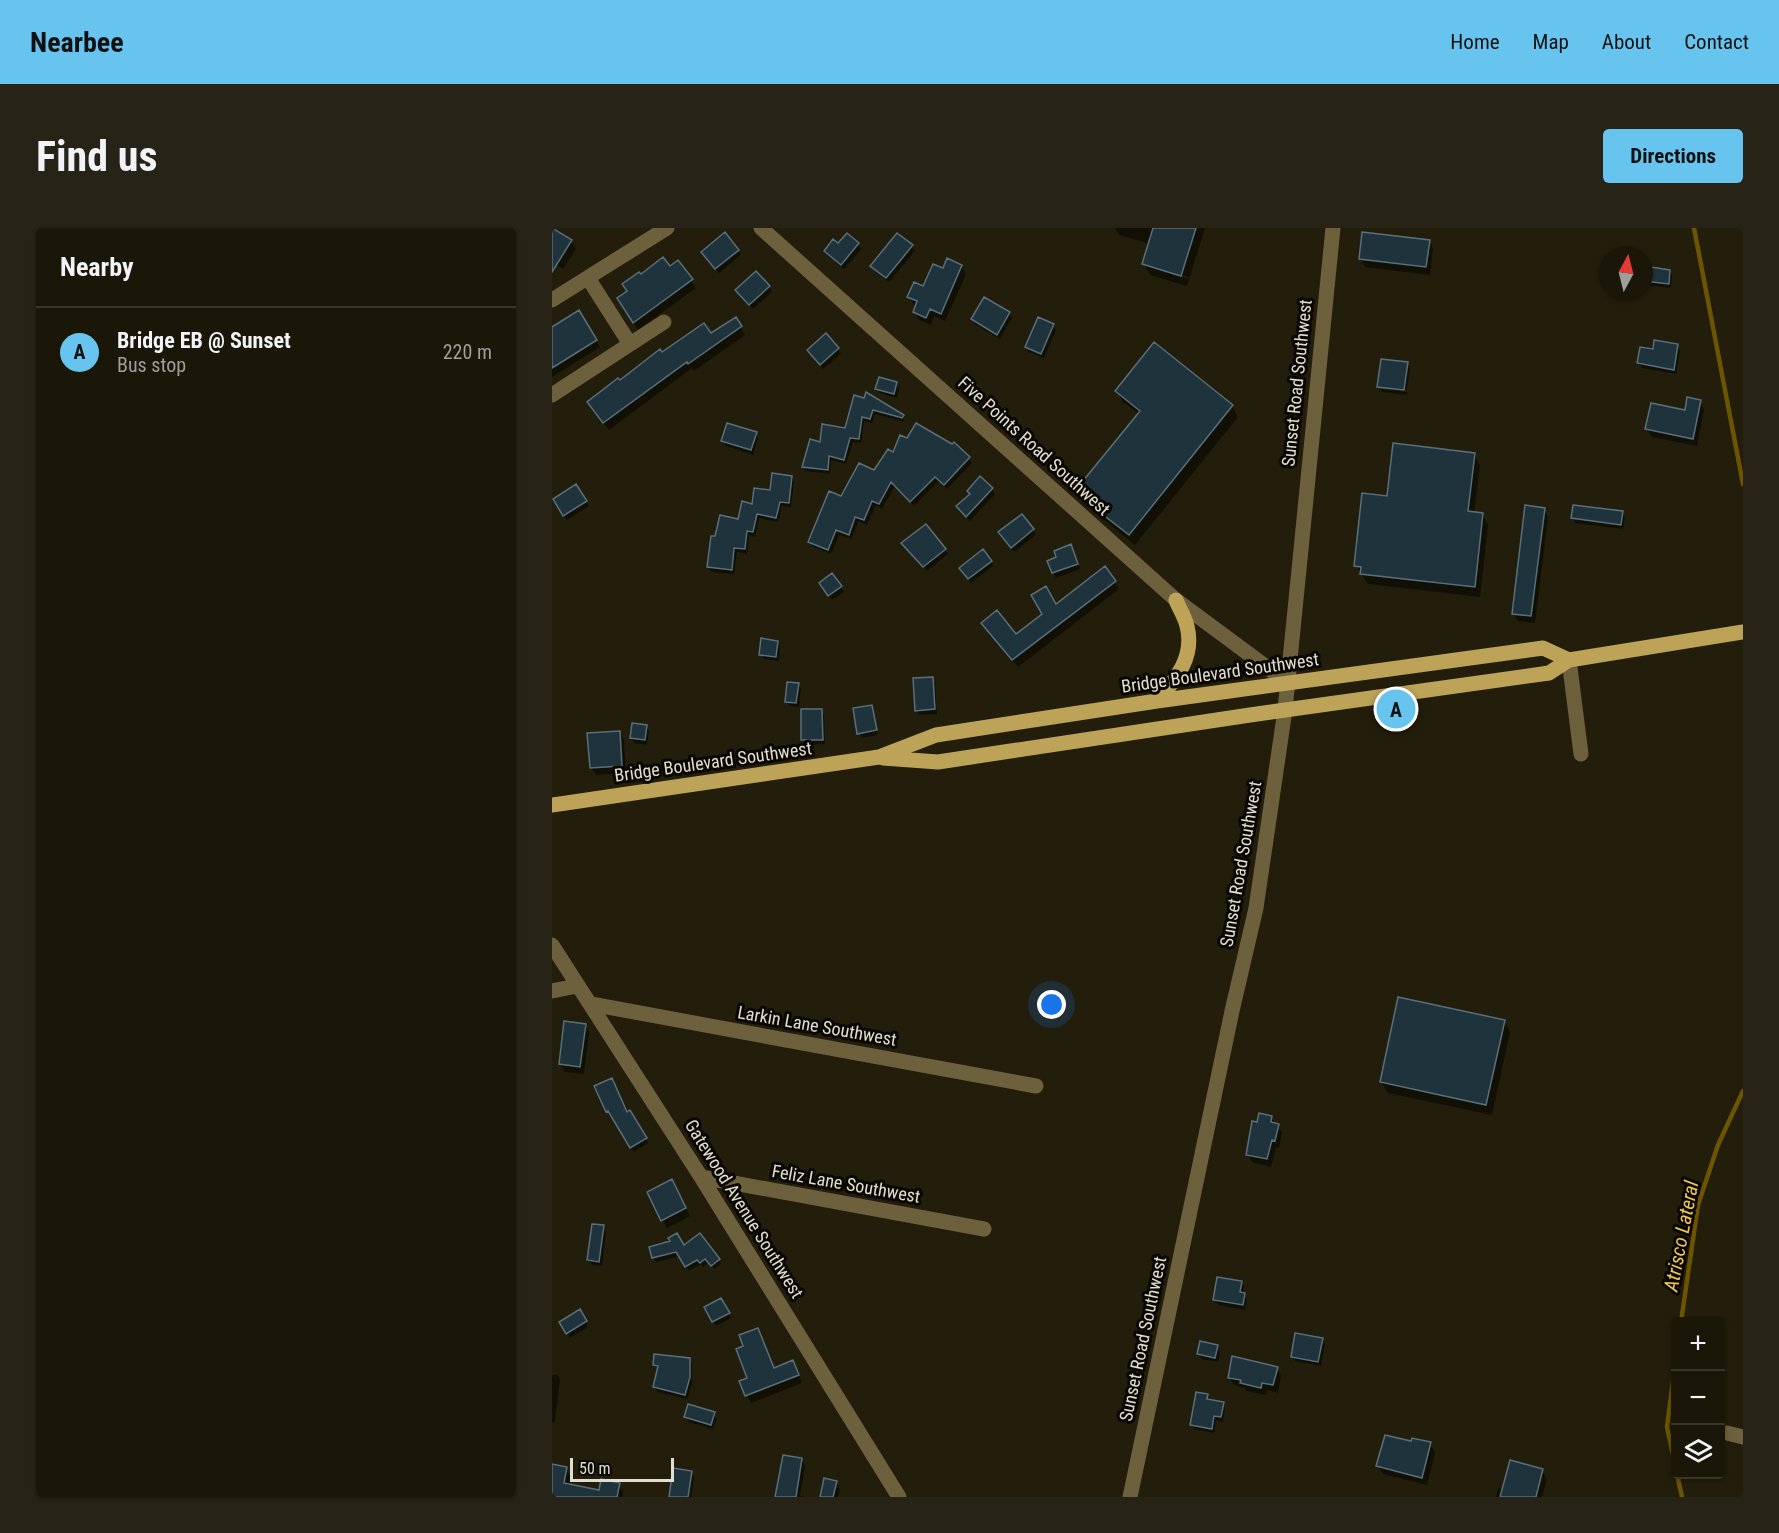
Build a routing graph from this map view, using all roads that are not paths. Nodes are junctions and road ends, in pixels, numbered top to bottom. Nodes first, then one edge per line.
1 (667, 228) edge
2 (761, 228) edge
3 (1333, 228) edge
4 (588, 278) junction
5 (552, 300) edge
6 (664, 322) dead end
7 (630, 344) junction
8 (552, 395) edge
9 (1176, 600) junction
10 (1743, 632) edge
11 (1569, 660) junction
12 (1288, 683) junction
13 (1157, 700) junction
14 (1285, 710) junction
15 (1581, 754) dead end
16 (879, 758) junction
17 (552, 805) edge
18 (552, 945) edge
19 (577, 986) junction
20 (552, 991) edge
21 (591, 1004) junction
22 (1036, 1086) dead end
23 (701, 1177) junction
24 (984, 1229) dead end
25 (1727, 1433) dead end
26 (1743, 1437) edge
27 (898, 1497) edge
28 (1130, 1497) edge

1 - 4 street
2 - 9 street, Five Points Road Southwest
3 - 12 street, Sunset Road Southwest
4 - 5 street
4 - 7 street
6 - 7 street
7 - 8 street
9 - 12 street, Five Points Road Southwest
9 - 13 main road
10 - 11 main road, Bridge Boulevard Southwest
11 - 12 main road, Bridge Boulevard Southwest
11 - 14 main road, Bridge Boulevard Southwest
11 - 15 street
12 - 13 main road, Bridge Boulevard Southwest
12 - 14 street, Sunset Road Southwest
13 - 16 main road, Bridge Boulevard Southwest
14 - 16 main road, Bridge Boulevard Southwest
14 - 28 street, Sunset Road Southwest
16 - 17 main road, Bridge Boulevard Southwest
18 - 19 street, Gatewood Avenue Southwest
19 - 20 street
19 - 21 street, Gatewood Avenue Southwest
21 - 22 street, Larkin Lane Southwest
21 - 23 street, Gatewood Avenue Southwest
23 - 24 street, Feliz Lane Southwest
23 - 27 street, Gatewood Avenue Southwest
25 - 26 street

